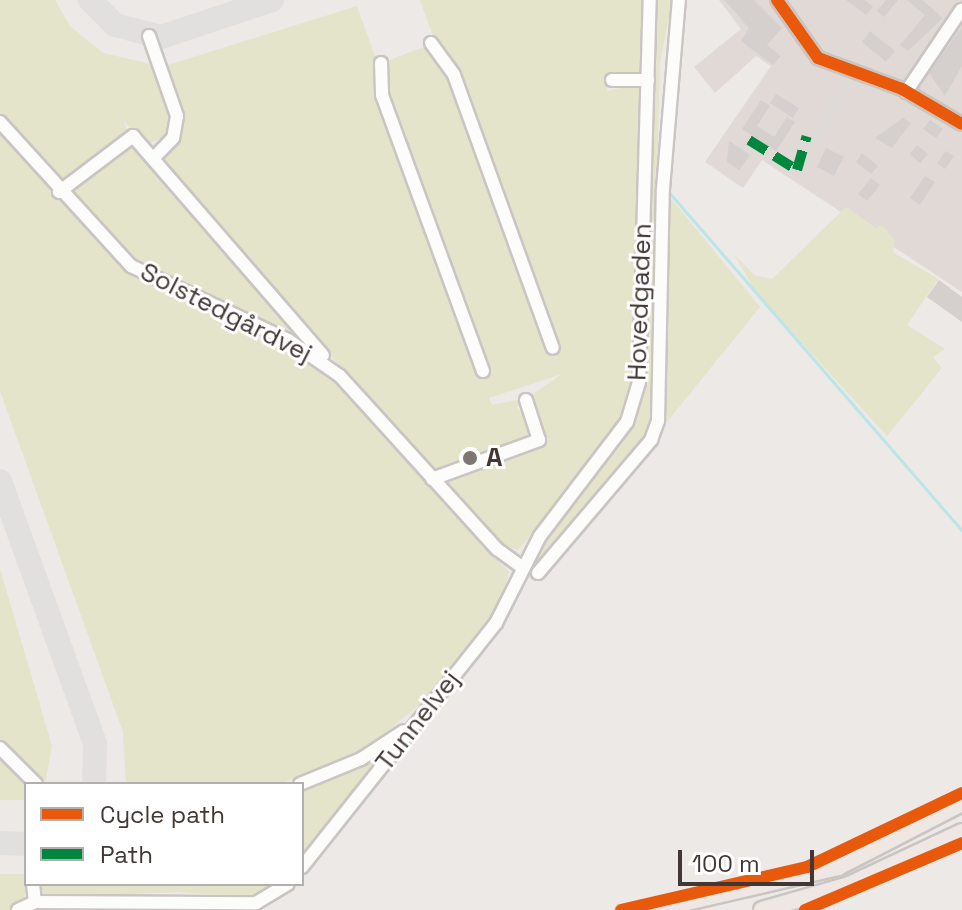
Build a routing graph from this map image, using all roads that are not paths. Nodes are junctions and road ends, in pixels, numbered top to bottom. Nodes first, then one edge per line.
1 (650, 0) edge
2 (679, 0) edge
3 (777, 0) edge
4 (949, 0) edge
5 (962, 11) edge
6 (149, 36) dead end
7 (431, 43) dead end
8 (381, 63) dead end
9 (612, 80) dead end
10 (648, 80) junction
11 (906, 92) junction
12 (0, 122) edge
13 (962, 124) edge
14 (154, 158) junction
15 (59, 192) junction
16 (553, 348) dead end
17 (483, 371) dead end
18 (340, 376) junction
19 (526, 400) dead end
20 (432, 479) junction
21 (523, 568) junction
22 (538, 573) dead end
23 (410, 727) junction
24 (0, 748) edge
25 (34, 782) edge
26 (304, 782) edge
27 (962, 803) edge
28 (962, 832) edge
29 (304, 864) edge
30 (33, 886) edge
31 (285, 886) edge
32 (35, 902) junction
33 (698, 907) edge
34 (18, 910) edge
35 (653, 910) edge
36 (762, 910) edge

1 - 10 street, Hovedgaden
2 - 22 street
3 - 11 street
4 - 5 street
5 - 11 street
6 - 14 street
7 - 16 street
8 - 17 street
9 - 10 street
10 - 21 street, Hovedgaden
11 - 13 street
12 - 15 street, Solstedgårdvej
14 - 15 street
14 - 18 street
15 - 18 street, Solstedgårdvej
18 - 20 street, Solstedgårdvej
19 - 20 street
20 - 21 street, Solstedgårdvej
21 - 23 street, Tunnelvej
23 - 26 street
23 - 29 street, Tunnelvej
24 - 25 street
27 - 33 main road
28 - 36 main road
30 - 32 street
31 - 32 street
32 - 34 street
33 - 35 main road

